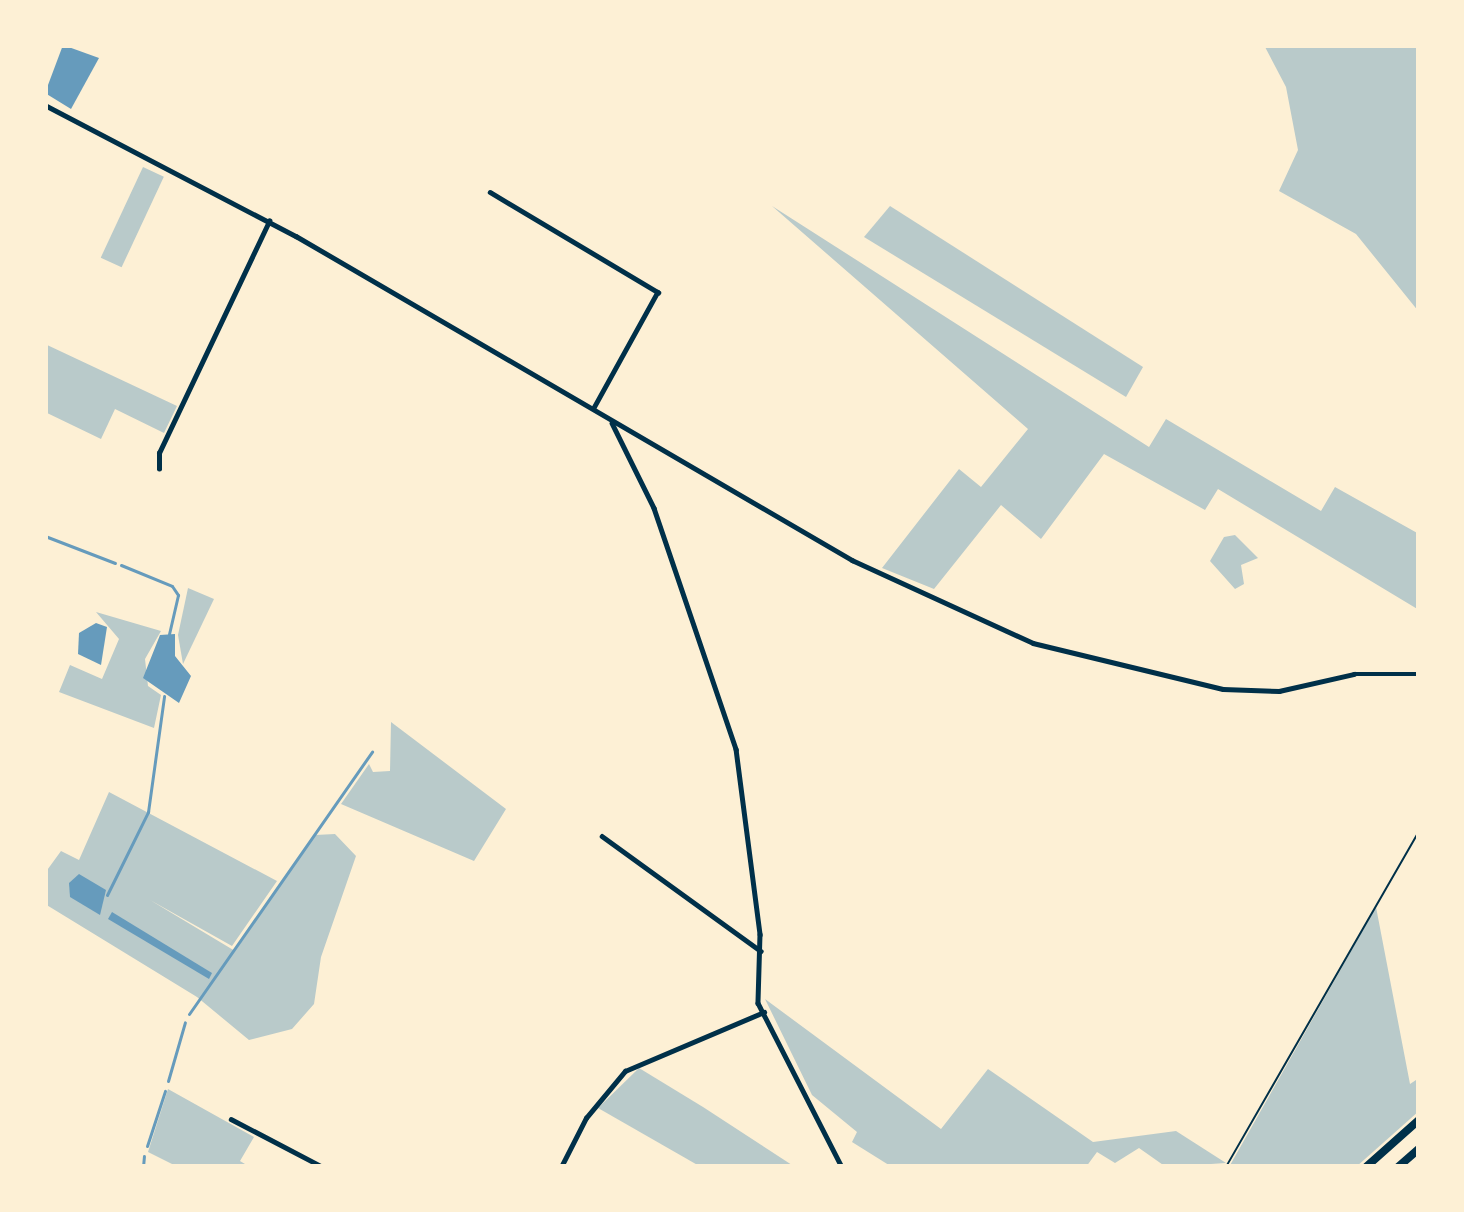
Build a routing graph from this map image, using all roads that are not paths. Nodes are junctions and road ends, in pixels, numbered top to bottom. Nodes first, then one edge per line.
1 (45, 105) edge
2 (490, 192) dead end
3 (269, 221) junction
4 (593, 409) junction
5 (610, 418) junction
6 (159, 470) dead end
7 (1419, 674) edge
8 (602, 836) dead end
9 (761, 951) junction
10 (764, 1012) junction
11 (231, 1119) dead end
12 (1419, 1120) edge
13 (1419, 1149) edge
14 (323, 1167) edge
15 (561, 1167) edge
16 (842, 1167) edge
17 (1366, 1167) edge
18 (1398, 1167) edge

1 - 3 street
2 - 4 street
3 - 4 street
3 - 6 street
4 - 5 street
5 - 7 street
5 - 9 street
8 - 9 street
9 - 10 street
10 - 15 street
10 - 16 street
11 - 14 street
12 - 17 highway
13 - 18 highway

